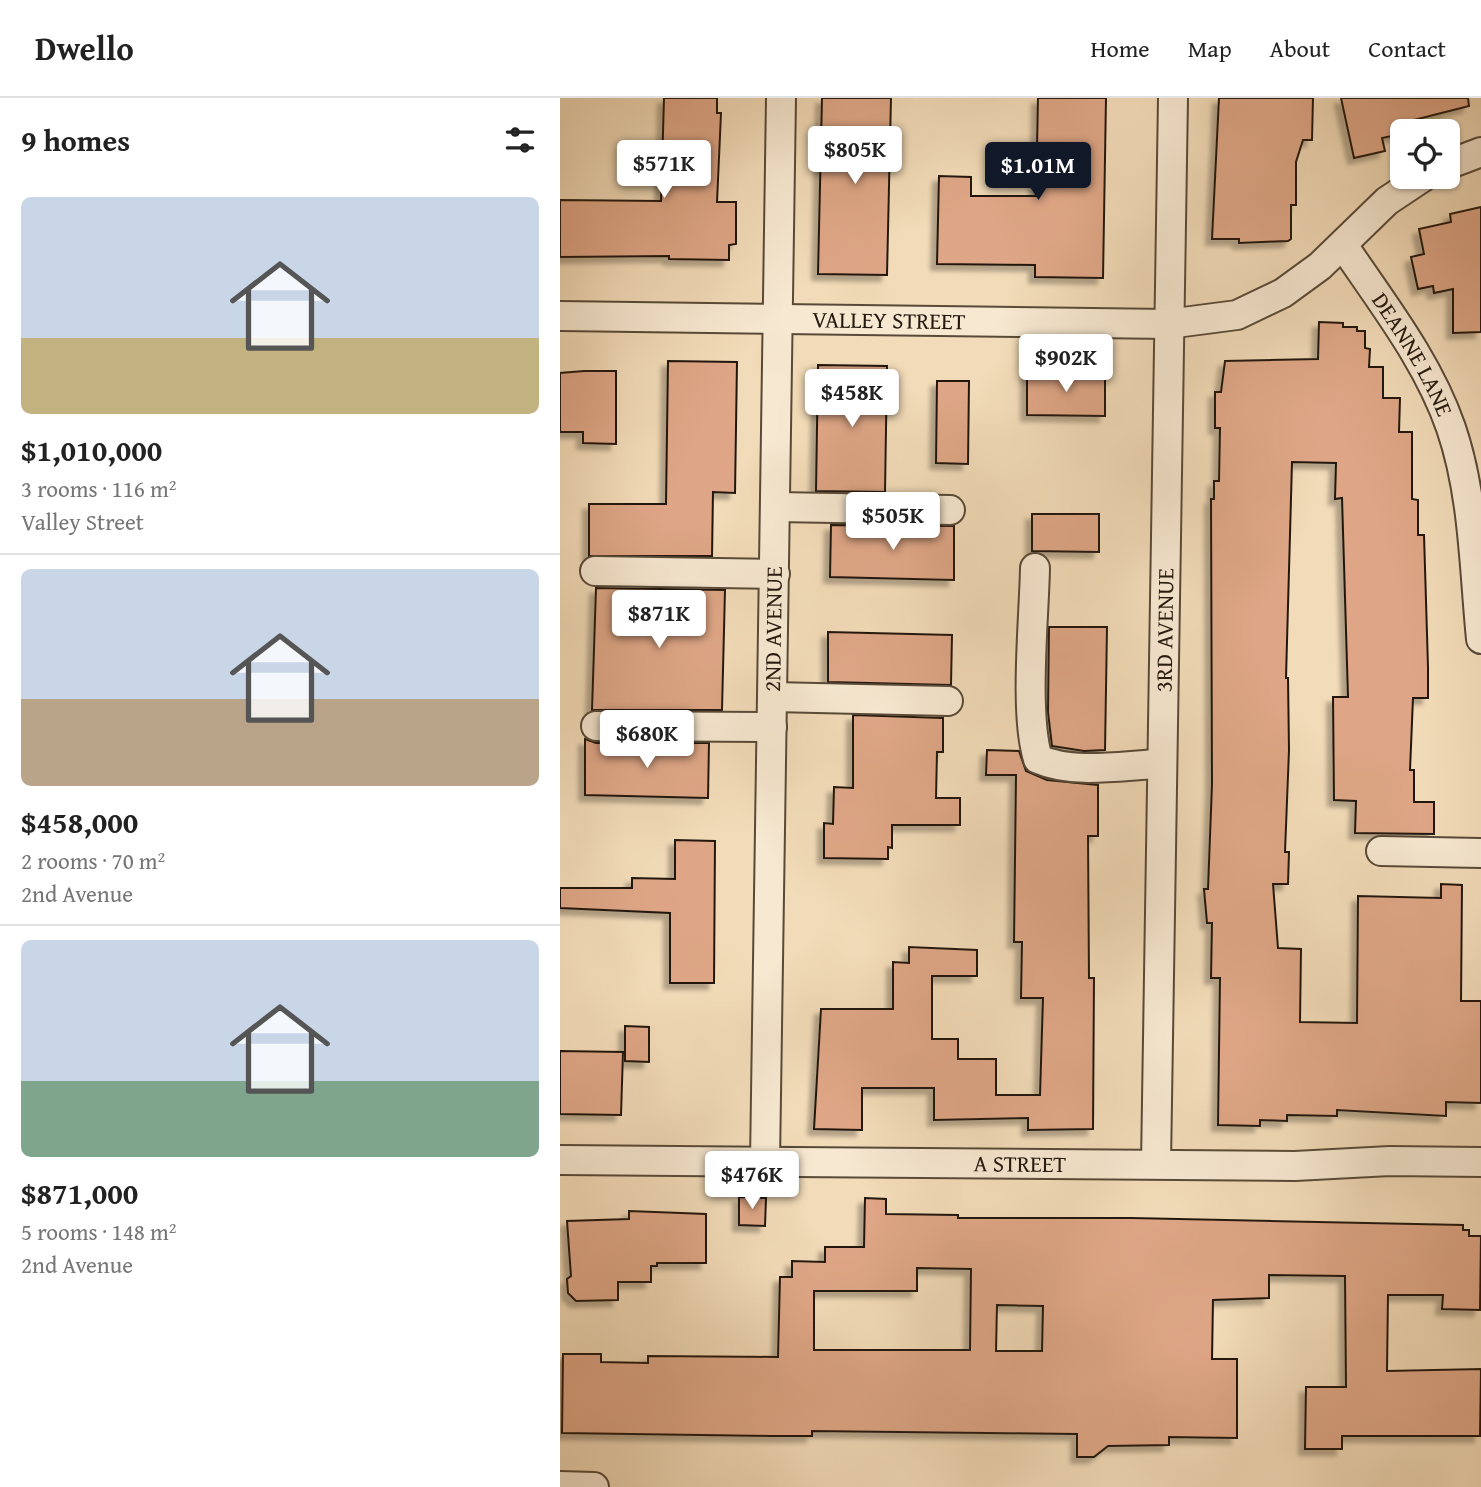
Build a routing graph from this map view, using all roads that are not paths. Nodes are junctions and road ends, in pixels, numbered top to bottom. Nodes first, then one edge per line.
1 (781, 98) edge
2 (1173, 98) edge
3 (1481, 152) edge
4 (1460, 160) edge
5 (1406, 189) edge
6 (1343, 245) junction
7 (560, 316) edge
8 (778, 319) junction
9 (1168, 324) junction
10 (776, 507) junction
11 (950, 510) dead end
12 (1035, 568) dead end
13 (595, 571) dead end
14 (775, 574) junction
15 (1481, 639) edge
16 (773, 697) junction
17 (948, 701) dead end
18 (596, 726) dead end
19 (772, 727) junction
20 (1162, 764) junction
21 (1381, 851) dead end
22 (1481, 853) edge
23 (560, 1160) edge
24 (765, 1161) junction
25 (1481, 1162) edge
26 (1156, 1164) junction
27 (560, 1486) edge
28 (594, 1487) edge

1 - 8 street, 2ND AVENUE
2 - 9 street, 3RD AVENUE
3 - 4 street
5 - 6 street, VALLEY STREET
6 - 9 street, VALLEY STREET
6 - 15 street, DEANNE LANE
7 - 8 street, VALLEY STREET
8 - 9 street, VALLEY STREET
8 - 10 street, 2ND AVENUE
9 - 20 street, 3RD AVENUE
10 - 11 street
10 - 14 street, 2ND AVENUE
12 - 20 street
13 - 14 street
14 - 16 street, 2ND AVENUE
16 - 17 street
16 - 19 street, 2ND AVENUE
18 - 19 street
19 - 24 street, 2ND AVENUE
20 - 26 street, 3RD AVENUE
21 - 22 street
23 - 24 street, A STREET
24 - 26 street, A STREET
25 - 26 street, A STREET
27 - 28 street

